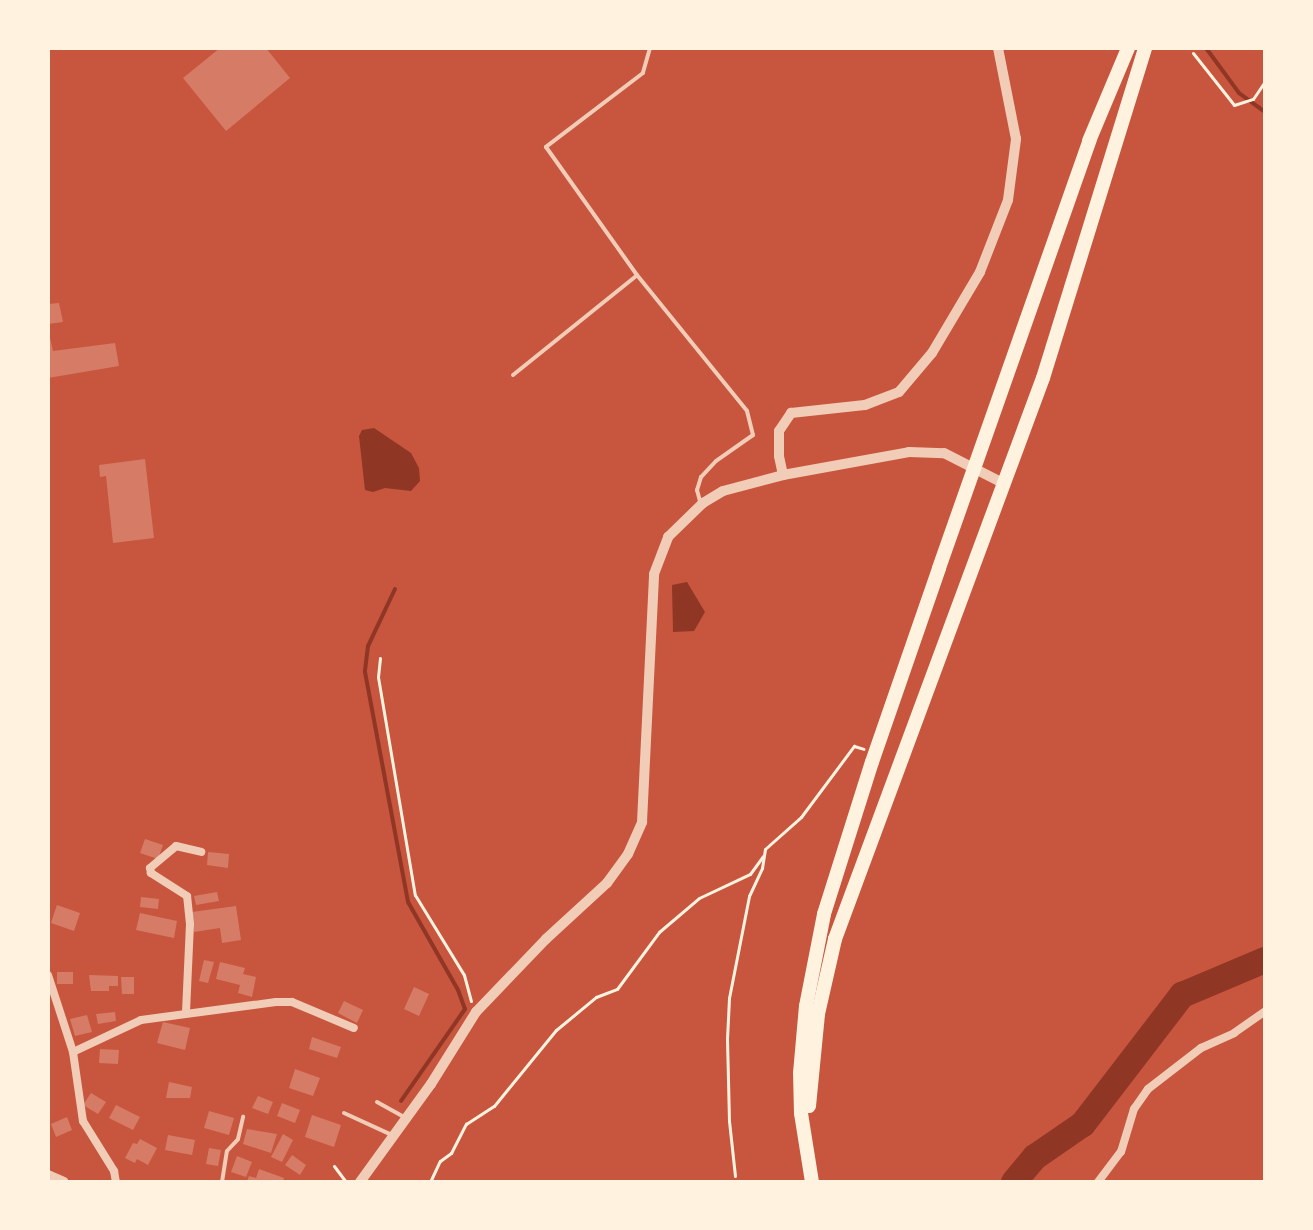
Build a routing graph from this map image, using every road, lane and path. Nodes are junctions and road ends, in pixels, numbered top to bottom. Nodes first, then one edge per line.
1 (650, 48) edge
2 (998, 48) edge
3 (1128, 48) edge
4 (1145, 48) edge
5 (1193, 53) dead end
6 (1265, 81) edge
7 (637, 275) junction
8 (513, 375) dead end
9 (976, 471) junction
10 (783, 475) junction
11 (1003, 483) junction
12 (701, 505) junction
13 (380, 658) dead end
14 (875, 753) junction
15 (201, 852) dead end
16 (763, 856) junction
17 (48, 975) edge
18 (1265, 1011) edge
19 (186, 1012) junction
20 (476, 1012) junction
21 (354, 1028) dead end
22 (73, 1052) junction
23 (377, 1102) dead end
24 (344, 1113) dead end
25 (243, 1117) dead end
26 (406, 1118) junction
27 (394, 1136) junction
28 (806, 1142) junction
29 (334, 1166) dead end
30 (48, 1175) edge
31 (735, 1176) dead end
32 (64, 1182) edge
33 (116, 1182) edge
34 (222, 1182) edge
35 (346, 1182) edge
36 (360, 1182) edge
37 (430, 1182) edge
38 (812, 1182) edge
39 (1098, 1182) edge

1 - 7 lane
2 - 10 street
3 - 9 highway
4 - 11 highway
5 - 6 path
7 - 8 lane
7 - 12 lane
9 - 10 street
9 - 11 street
9 - 14 highway
10 - 12 street
11 - 28 highway
12 - 20 street
13 - 20 path
14 - 16 path
14 - 28 highway
15 - 19 street
16 - 31 path
16 - 37 path
17 - 22 street
18 - 39 street
19 - 21 street
19 - 22 street
20 - 26 street
22 - 33 street
23 - 26 lane
24 - 27 lane
25 - 34 lane
26 - 27 street
27 - 36 street
28 - 38 highway
29 - 35 path
30 - 32 street

